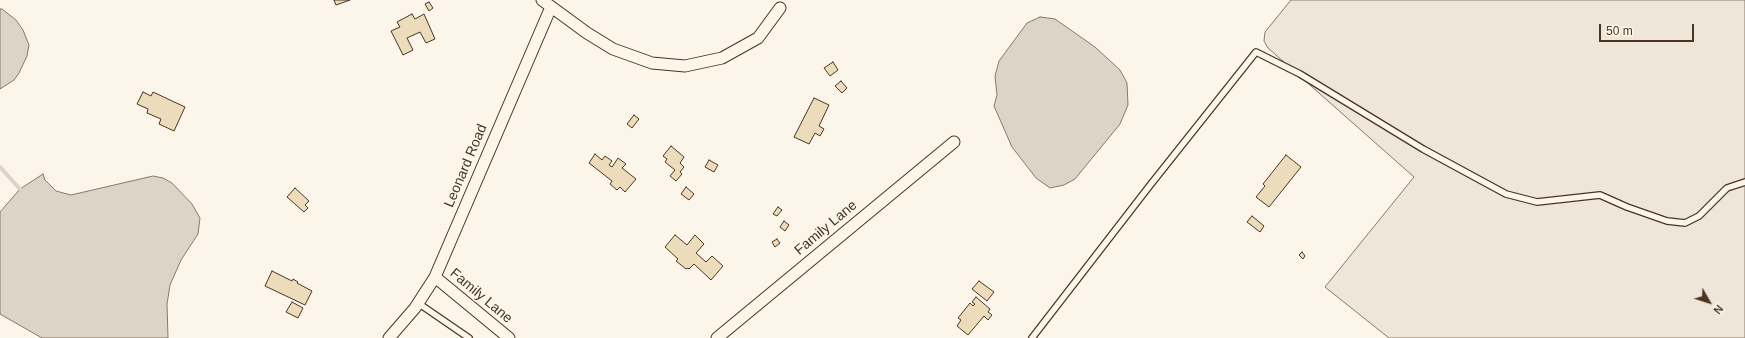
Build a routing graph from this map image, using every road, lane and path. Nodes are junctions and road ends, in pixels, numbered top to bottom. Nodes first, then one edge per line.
1 (547, 3) edge
2 (780, 8) dead end
3 (954, 142) dead end
4 (1745, 182) edge
5 (435, 277) junction
6 (418, 303) junction
7 (389, 338) edge
8 (469, 338) edge
9 (509, 338) edge
10 (717, 338) edge
11 (1032, 338) edge

1 - 2 street
1 - 5 street, Leonard Road
3 - 10 street, Family Lane
4 - 11 lane
5 - 6 street, Leonard Road
5 - 9 street, Family Lane
6 - 7 street, Leonard Road
6 - 8 lane

